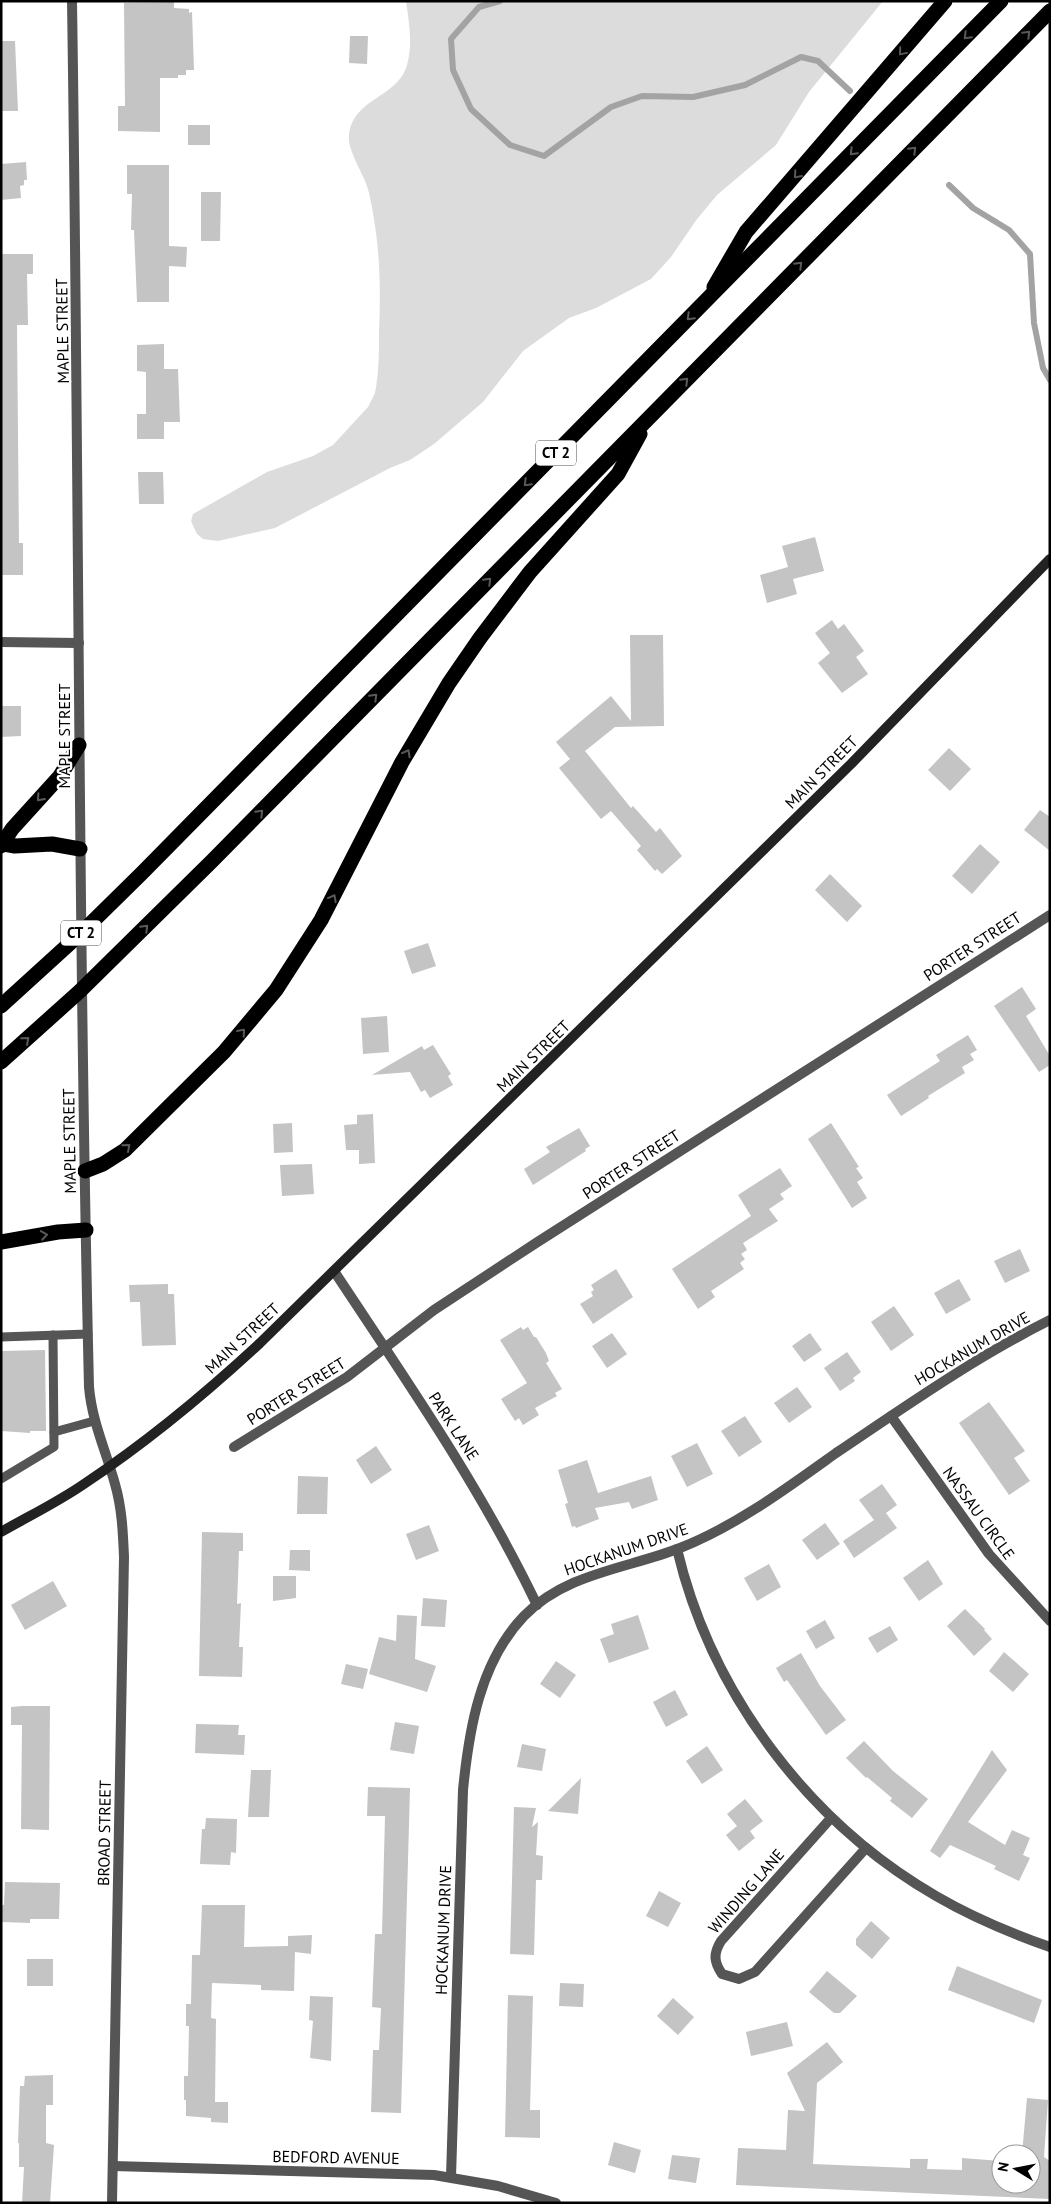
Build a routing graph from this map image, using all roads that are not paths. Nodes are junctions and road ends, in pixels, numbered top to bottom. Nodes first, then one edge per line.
1 (72, 1) edge
2 (945, 1) edge
3 (1001, 1) edge
4 (1050, 11) edge
5 (708, 298) junction
6 (651, 416) junction
7 (1050, 559) edge
8 (1, 642) edge
9 (79, 643) junction
10 (79, 745) junction
11 (2, 845) edge
12 (80, 849) junction
13 (1050, 915) edge
14 (1, 1006) edge
15 (1, 1062) edge
16 (85, 1171) junction
17 (86, 1230) junction
18 (1, 1242) edge
19 (334, 1271) junction
20 (1050, 1320) edge
21 (88, 1334) junction
22 (53, 1335) junction
23 (1, 1336) edge
24 (385, 1348) junction
25 (890, 1416) junction
26 (94, 1421) junction
27 (54, 1432) junction
28 (234, 1447) dead end
29 (110, 1466) junction
30 (1, 1479) edge
31 (1, 1532) edge
32 (677, 1549) junction
33 (537, 1605) junction
34 (1050, 1621) edge
35 (832, 1818) junction
36 (866, 1848) junction
37 (1050, 1948) edge
38 (113, 2166) junction
39 (451, 2177) junction
40 (112, 2203) edge
41 (556, 2203) edge

1 - 9 street, MAPLE STREET
2 -> 5 highway
3 -> 5 highway, CT 2
6 -> 4 highway, CT 2
5 -> 14 highway, CT 2
15 -> 6 highway, CT 2
16 -> 6 highway
7 - 19 main road, MAIN STREET
8 - 9 street
9 - 10 street, MAPLE STREET
10 -> 11 highway
10 - 12 street, MAPLE STREET
11 - 12 highway
12 - 16 street, MAPLE STREET
13 - 24 street, PORTER STREET
16 - 17 street, MAPLE STREET
18 -> 17 highway
17 - 21 street, MAPLE STREET
19 - 24 street, PARK LANE
19 - 29 main road, MAIN STREET
20 - 25 street, HOCKANUM DRIVE
21 - 22 lane
21 - 26 street, MAPLE STREET
22 - 23 lane
22 - 27 lane
24 - 28 street, PORTER STREET
24 - 33 street, PARK LANE
25 - 32 street, HOCKANUM DRIVE
25 - 34 street, NASSAU CIRCLE
26 - 27 lane
26 - 29 street, MAPLE STREET
27 - 30 lane
29 - 31 main road, MAIN STREET
29 - 38 street, BROAD STREET
32 - 33 street, HOCKANUM DRIVE
32 - 35 street
33 - 39 street, HOCKANUM DRIVE
35 - 36 street
35 - 36 street, WINDING LANE
36 - 37 street
38 - 39 street, BEDFORD AVENUE
38 - 40 street, BROAD STREET
39 - 41 street, BEDFORD AVENUE

